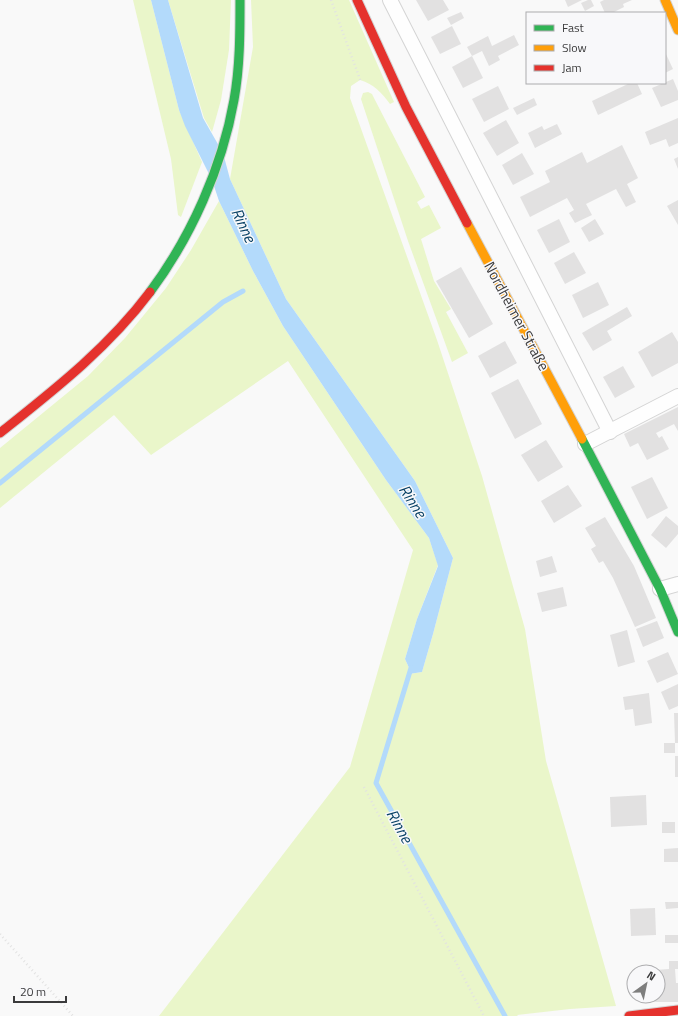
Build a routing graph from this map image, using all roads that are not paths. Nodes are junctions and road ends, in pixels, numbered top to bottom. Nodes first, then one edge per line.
1 (240, 0) edge
2 (357, 0) edge
3 (390, 0) edge
4 (665, 0) edge
5 (678, 30) edge
6 (678, 396) edge
7 (610, 432) junction
8 (0, 433) edge
9 (585, 444) junction
10 (678, 584) edge
11 (660, 589) junction
12 (678, 632) edge
13 (678, 1010) edge
14 (629, 1016) edge

1 - 8 street
2 - 9 street, Nordheimer Straße
3 - 7 street, Nordheimer Straße
4 - 5 street
6 - 7 street
7 - 9 street
9 - 11 street, Nordheimer Straße
10 - 11 street
11 - 12 street, Nordheimer Straße
13 - 14 street

